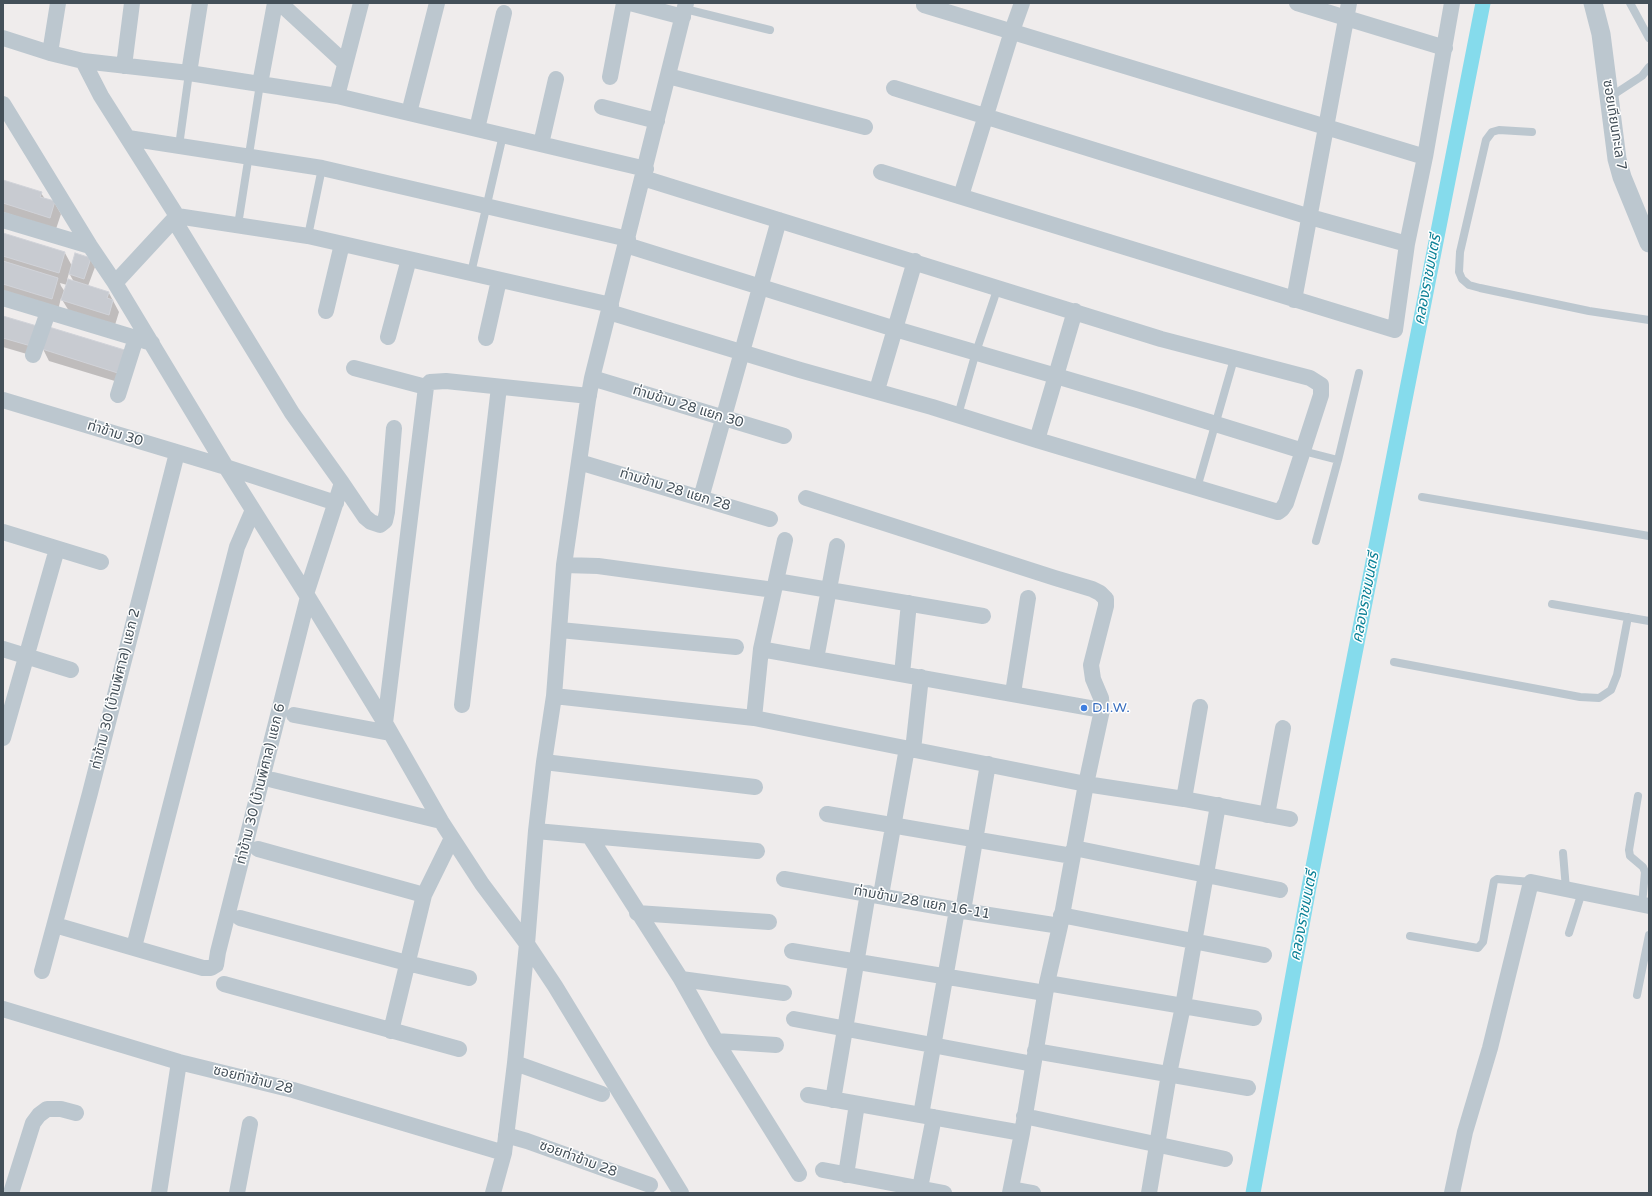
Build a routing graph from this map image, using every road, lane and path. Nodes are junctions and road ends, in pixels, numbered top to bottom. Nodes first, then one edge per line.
1 (58, 3) edge
2 (132, 3) edge
3 (200, 3) edge
4 (275, 3) edge
5 (280, 3) edge
6 (361, 3) edge
7 (436, 3) edge
8 (624, 3) edge
9 (630, 3) edge
10 (1022, 3) edge
11 (1297, 3) edge
12 (1349, 3) edge
13 (1452, 3) edge
14 (1593, 3) edge
15 (1630, 3) edge
16 (924, 5) dead end
17 (685, 10) edge
18 (504, 14) dead end
19 (1346, 19) junction
20 (770, 30) dead end
21 (1012, 31) junction
22 (3, 38) edge
23 (1649, 38) edge
24 (1445, 48) junction
25 (50, 53) junction
26 (82, 61) junction
27 (345, 63) junction
28 (124, 66) junction
29 (1647, 71) edge
30 (188, 73) junction
31 (610, 76) dead end
32 (668, 76) junction
33 (556, 79) dead end
34 (260, 84) junction
35 (894, 88) dead end
36 (337, 96) junction
37 (1608, 98) junction
38 (3, 104) edge
39 (602, 107) dead end
40 (408, 113) junction
41 (986, 116) junction
42 (657, 121) junction
43 (865, 127) dead end
44 (1325, 128) junction
45 (477, 129) junction
46 (1532, 132) dead end
47 (504, 135) junction
48 (128, 138) junction
49 (541, 144) junction
50 (179, 146) junction
51 (248, 156) junction
52 (1425, 157) junction
53 (322, 168) junction
54 (881, 172) dead end
55 (644, 174) junction
56 (961, 196) junction
57 (487, 206) junction
58 (1310, 216) junction
59 (176, 218) junction
60 (3, 220) edge
61 (779, 220) junction
62 (238, 225) junction
63 (308, 236) junction
64 (627, 242) junction
65 (1649, 243) edge
66 (342, 244) junction
67 (1407, 244) junction
68 (90, 246) junction
69 (410, 259) junction
70 (915, 261) junction
71 (471, 273) junction
72 (499, 280) junction
73 (115, 283) junction
74 (759, 286) junction
75 (998, 287) junction
76 (3, 298) edge
77 (1294, 300) junction
78 (610, 309) junction
79 (326, 311) dead end
80 (1075, 311) junction
81 (48, 312) junction
82 (1649, 320) edge
83 (894, 329) junction
84 (388, 337) dead end
85 (136, 338) junction
86 (486, 338) dead end
87 (152, 343) junction
88 (741, 352) junction
89 (976, 352) junction
90 (34, 355) dead end
91 (1234, 359) junction
92 (354, 368) dead end
93 (1359, 373) dead end
94 (1056, 376) junction
95 (592, 378) junction
96 (499, 386) junction
97 (426, 388) junction
98 (877, 390) junction
99 (118, 395) dead end
100 (589, 396) junction
101 (3, 400) edge
102 (958, 415) junction
103 (724, 418) junction
104 (1214, 423) junction
105 (394, 428) dead end
106 (784, 436) dead end
107 (1037, 440) junction
108 (1303, 451) junction
109 (177, 453) junction
110 (1338, 460) junction
111 (579, 462) junction
112 (226, 467) junction
113 (342, 483) junction
114 (1197, 488) junction
115 (1422, 497) dead end
116 (701, 498) junction
117 (806, 498) dead end
118 (336, 503) junction
119 (254, 510) junction
120 (770, 519) dead end
121 (3, 532) edge
122 (1649, 536) edge
123 (785, 540) dead end
124 (1316, 541) dead end
125 (837, 546) dead end
126 (57, 549) junction
127 (101, 562) dead end
128 (564, 565) junction
129 (775, 585) junction
130 (829, 590) junction
131 (307, 596) junction
132 (1028, 598) dead end
133 (909, 603) junction
134 (1552, 604) dead end
135 (983, 616) dead end
136 (1628, 617) junction
137 (1649, 621) edge
138 (560, 630) junction
139 (736, 647) dead end
140 (3, 649) edge
141 (761, 649) junction
142 (26, 656) junction
143 (816, 659) junction
144 (1394, 662) dead end
145 (71, 670) dead end
146 (902, 674) junction
147 (921, 677) junction
148 (1013, 693) junction
149 (554, 696) junction
150 (462, 705) dead end
151 (1200, 707) dead end
152 (1102, 710) junction
153 (294, 715) dead end
154 (754, 718) junction
155 (387, 728) junction
156 (1283, 728) dead end
157 (3, 738) edge
158 (910, 749) junction
159 (544, 762) junction
160 (988, 764) junction
161 (273, 780) dead end
162 (1086, 784) junction
163 (755, 787) dead end
164 (1638, 796) dead end
165 (1184, 799) junction
166 (1218, 805) junction
167 (826, 814) dead end
168 (1267, 814) junction
169 (1290, 818) dead end
170 (441, 821) junction
171 (894, 826) junction
172 (536, 831) junction
173 (590, 837) junction
174 (452, 838) junction
175 (976, 839) junction
176 (258, 849) dead end
177 (757, 851) dead end
178 (1073, 852) junction
179 (1563, 853) dead end
180 (1206, 875) junction
181 (784, 879) dead end
182 (1531, 882) junction
183 (1566, 889) junction
184 (1280, 890) dead end
185 (1582, 892) junction
186 (875, 894) junction
187 (424, 895) junction
188 (1645, 906) edge
189 (960, 910) junction
190 (637, 913) junction
191 (240, 918) dead end
192 (1061, 920) junction
193 (769, 922) dead end
194 (55, 924) junction
195 (1569, 933) dead end
196 (1649, 934) edge
197 (1410, 936) dead end
198 (1193, 941) junction
199 (528, 944) junction
200 (134, 947) junction
201 (792, 951) dead end
202 (1264, 955) dead end
203 (857, 962) junction
204 (407, 963) junction
205 (42, 971) dead end
206 (944, 976) junction
207 (469, 978) dead end
208 (681, 980) junction
209 (224, 984) dead end
210 (1046, 988) junction
211 (784, 993) dead end
212 (1637, 995) dead end
213 (1183, 1006) junction
214 (4, 1014) edge
215 (794, 1018) dead end
216 (1254, 1018) dead end
217 (846, 1029) junction
218 (391, 1031) junction
219 (716, 1041) junction
220 (776, 1045) dead end
221 (934, 1045) junction
222 (459, 1049) dead end
223 (1034, 1057) junction
224 (180, 1062) junction
225 (515, 1063) junction
226 (1168, 1074) junction
227 (1248, 1088) dead end
228 (602, 1094) dead end
229 (808, 1095) dead end
230 (833, 1100) junction
231 (858, 1104) junction
232 (76, 1113) dead end
233 (928, 1116) junction
234 (1024, 1116) junction
235 (250, 1124) dead end
236 (1022, 1133) junction
237 (506, 1135) junction
238 (1157, 1145) junction
239 (504, 1153) junction
240 (1225, 1159) dead end
241 (823, 1170) dead end
242 (799, 1174) dead end
243 (846, 1174) junction
244 (650, 1185) dead end
245 (914, 1189) edge
246 (1010, 1191) edge
247 (11, 1193) edge
248 (159, 1193) edge
249 (238, 1193) edge
250 (493, 1193) edge
251 (681, 1193) edge
252 (944, 1193) edge
253 (1033, 1193) edge
254 (1149, 1193) edge
255 (1452, 1193) edge

1 - 25 street
2 - 28 street
3 - 30 street
4 - 34 street
5 - 27 street
6 - 27 street
7 - 40 street
8 - 31 street
9 - 17 street
10 - 21 street
11 - 19 street
12 - 19 street
13 - 24 street
14 - 37 street, ซอยเทียนทะเล 7
15 - 23 lane
16 - 21 street
17 - 20 lane
17 - 32 street
18 - 45 street
19 - 24 street
19 - 44 street
21 - 41 street
21 - 44 street
22 - 25 street
24 - 52 street
25 - 26 street
26 - 28 street
26 - 48 street
27 - 36 street
28 - 30 street
29 - 37 lane
30 - 34 street
30 - 50 lane
32 - 42 street
32 - 43 street
33 - 49 street
34 - 36 street
34 - 51 lane
35 - 41 street
36 - 40 street
37 - 65 street, ซอยเทียนทะเล 7
38 - 68 street
39 - 42 street
40 - 45 street
41 - 56 street
41 - 58 street
42 - 55 street
44 - 52 street
44 - 58 street
45 - 47 street
46 - 82 lane
47 - 49 street
47 - 57 lane
48 - 50 street
48 - 59 street
49 - 55 street
50 - 51 street
51 - 53 street
51 - 62 lane
52 - 67 street
53 - 57 street
53 - 63 lane
54 - 56 street
55 - 61 street
55 - 64 street
56 - 77 street
57 - 64 street
57 - 71 lane
58 - 67 street
58 - 77 street
59 - 62 street
59 - 73 street
59 - 113 street
60 - 68 street
61 - 70 street
61 - 74 street
62 - 63 street
63 - 66 street
64 - 74 street
64 - 78 street
66 - 69 street
66 - 79 street
67 - 77 street
68 - 73 street
69 - 71 street
69 - 84 street
70 - 75 street
70 - 83 street
71 - 72 street
72 - 78 street
72 - 86 street
73 - 87 street
74 - 83 street
74 - 88 street
75 - 80 street
75 - 89 lane
76 - 81 street
78 - 88 street
78 - 95 street
80 - 91 street
80 - 94 street
81 - 85 street
81 - 90 street
83 - 89 street
83 - 98 street
85 - 87 street
85 - 99 street
87 - 112 street
88 - 98 street
88 - 103 street
89 - 94 street
89 - 102 lane
91 - 104 lane
91 - 108 street
92 - 97 street
93 - 110 lane
94 - 104 street
94 - 107 street
95 - 100 street
95 - 103 street, ท่ามข้าม 28 แยก 30
96 - 97 street
96 - 100 street
96 - 150 street
97 - 155 street
98 - 102 street
100 - 111 street
101 - 109 street, ท่าข้าม 30
102 - 107 street
103 - 106 street, ท่ามข้าม 28 แยก 30
103 - 116 street
104 - 108 street
104 - 114 lane
105 - 113 street
107 - 114 street
108 - 110 lane
108 - 114 street
109 - 112 street, ท่าข้าม 30
109 - 194 street, ท่าข้าม 30 (บ้านพิศาล) แยก 2
110 - 124 lane
111 - 116 street, ท่ามข้าม 28 แยก 28
111 - 128 street
112 - 118 street, ท่าข้าม 30
112 - 119 street
113 - 118 street, ท่าข้าม 30 (บ้านพิศาล) แยก 6
115 - 122 lane
116 - 120 street, ท่ามข้าม 28 แยก 28
117 - 152 street
118 - 131 street, ท่าข้าม 30 (บ้านพิศาล) แยก 6
119 - 131 street
119 - 200 street
121 - 126 street
123 - 129 street
125 - 130 street
126 - 127 street
126 - 142 street
128 - 129 street
128 - 138 street
129 - 130 street
129 - 141 street
130 - 133 street
130 - 143 street
131 - 155 street
131 - 200 street, ท่าข้าม 30 (บ้านพิศาล) แยก 6
132 - 148 street
133 - 135 street
133 - 146 street
134 - 136 lane
136 - 137 lane
136 - 144 lane
138 - 139 street
138 - 149 street
140 - 142 street
141 - 143 street
141 - 154 street
142 - 145 street
142 - 157 street
143 - 146 street
146 - 147 street
147 - 148 street
147 - 158 street
148 - 152 street
149 - 154 street
149 - 159 street
151 - 165 street
152 - 162 street
153 - 155 street
154 - 158 street
155 - 170 street
156 - 168 street
158 - 160 street
158 - 171 street
159 - 163 street
159 - 172 street
160 - 162 street
160 - 175 street
161 - 170 street
162 - 165 street
162 - 178 street
164 - 188 lane
165 - 166 street
166 - 168 street
166 - 180 street
167 - 171 street
168 - 169 street
170 - 174 street
171 - 175 street
171 - 186 street
172 - 173 street
172 - 199 street
173 - 177 street
173 - 190 street
174 - 187 street
174 - 199 street
175 - 178 street
175 - 189 street
176 - 187 street
178 - 180 street
178 - 192 street
179 - 183 lane
180 - 184 street
180 - 198 street
181 - 186 street, ท่ามข้าม 28 แยก 16-11
182 - 183 street
182 - 197 lane
182 - 255 street
183 - 185 street
185 - 188 street
185 - 195 lane
186 - 189 street, ท่ามข้าม 28 แยก 16-11
186 - 203 street
187 - 204 street
189 - 192 street, ท่ามข้าม 28 แยก 16-11
189 - 206 street
190 - 193 street
190 - 208 street
191 - 204 street
192 - 198 street, ท่ามข้าม 28 แยก 16-11
192 - 210 street
194 - 200 street
194 - 205 street, ท่าข้าม 30 (บ้านพิศาล) แยก 2
196 - 212 lane
198 - 202 street, ท่ามข้าม 28 แยก 16-11
198 - 213 street
199 - 225 street
199 - 251 street
201 - 203 street
203 - 206 street
203 - 217 street
204 - 207 street
204 - 218 street
206 - 210 street
206 - 221 street
208 - 211 street
208 - 219 street
209 - 218 street
210 - 213 street
210 - 223 street
213 - 216 street
213 - 226 street
214 - 224 street, ซอยท่าข้าม 28
215 - 217 street
217 - 221 street
217 - 230 street
218 - 222 street
219 - 220 street
219 - 242 street
221 - 223 street
221 - 233 street
223 - 226 street
223 - 234 street
224 - 239 street, ซอยท่าข้าม 28
224 - 248 street
225 - 228 street
225 - 237 street
226 - 227 street
226 - 238 street
229 - 230 street
230 - 231 street
231 - 233 street
231 - 243 street
232 - 247 street
233 - 236 street
233 - 245 street
234 - 236 street
234 - 238 street
235 - 249 street
236 - 246 street
237 - 239 street
237 - 244 street, ซอยท่าข้าม 28
238 - 240 street
238 - 254 street
239 - 250 street
241 - 243 street
243 - 245 street
245 - 252 street
246 - 253 street

